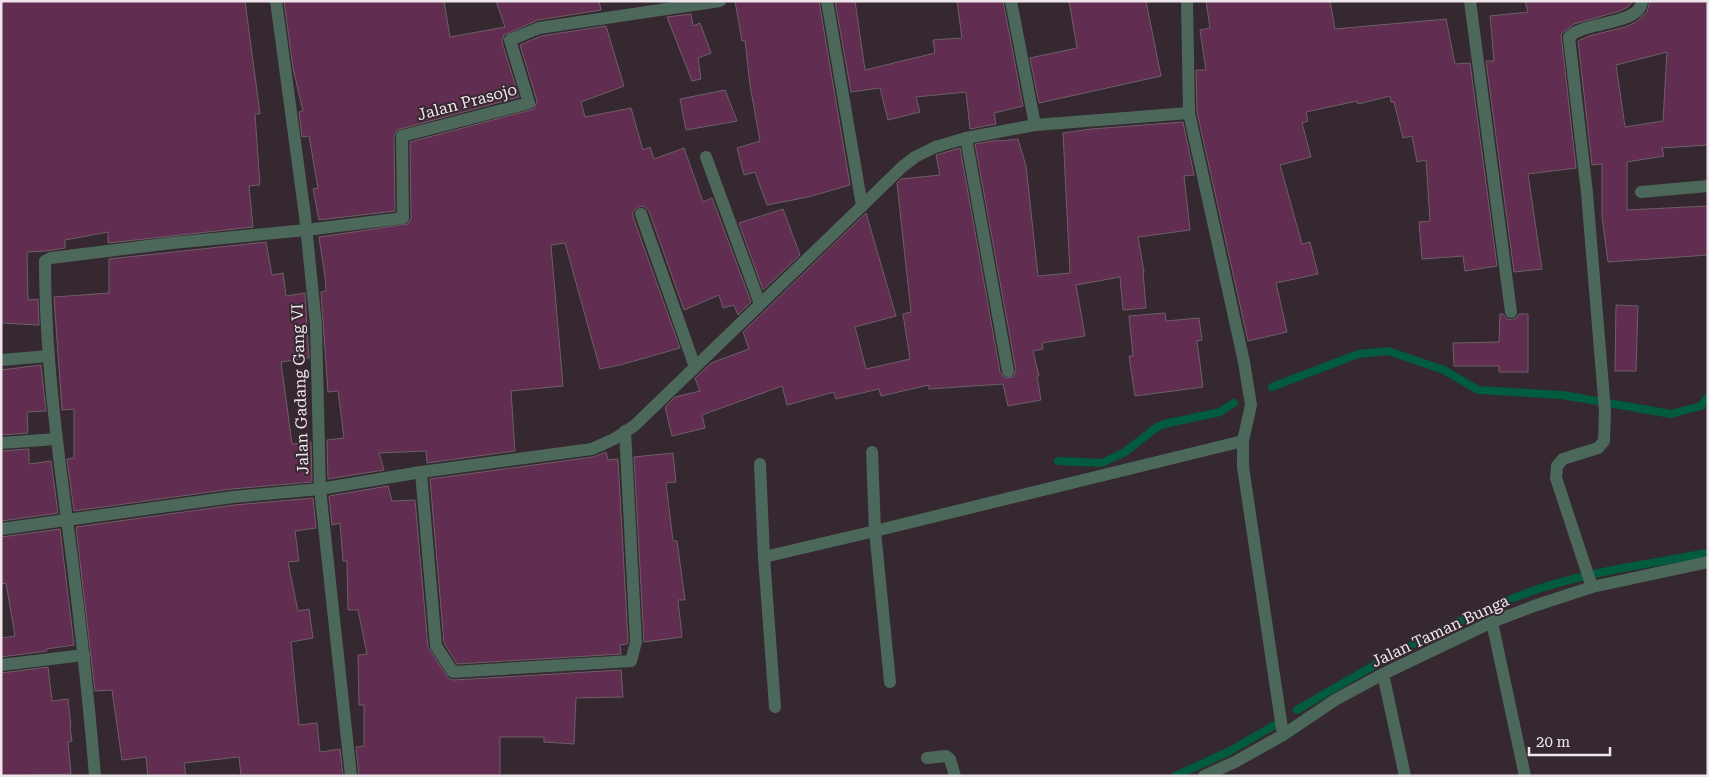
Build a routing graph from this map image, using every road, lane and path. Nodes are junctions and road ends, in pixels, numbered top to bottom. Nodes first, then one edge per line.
1 (276, 1) edge
2 (720, 1) edge
3 (827, 1) edge
4 (1011, 1) edge
5 (1187, 1) edge
6 (1470, 1) edge
7 (1642, 1) edge
8 (1189, 113) junction
9 (1034, 125) junction
10 (966, 138) junction
11 (706, 157) dead end
12 (1708, 186) edge
13 (1641, 192) dead end
14 (862, 206) junction
15 (641, 214) dead end
16 (306, 230) junction
17 (760, 304) junction
18 (1511, 312) dead end
19 (49, 356) junction
20 (1, 360) edge
21 (695, 367) junction
22 (1008, 371) dead end
23 (625, 431) junction
24 (56, 439) junction
25 (1242, 441) junction
26 (1, 443) edge
27 (872, 452) dead end
28 (760, 464) dead end
29 (421, 472) junction
30 (320, 489) junction
31 (67, 520) junction
32 (1, 529) edge
33 (875, 531) junction
34 (764, 557) junction
35 (1708, 562) edge
36 (1590, 583) junction
37 (1492, 622) junction
38 (84, 655) junction
39 (1, 665) edge
40 (1383, 674) junction
41 (890, 682) dead end
42 (775, 707) dead end
43 (1283, 735) junction
44 (927, 758) dead end
45 (95, 776) edge
46 (351, 776) edge
47 (955, 776) edge
48 (1204, 776) edge
49 (1405, 776) edge
50 (1525, 776) edge

1 - 16 street, Jalan Gadang Gang VI
2 - 16 street, Jalan Prasojo
3 - 14 street
4 - 9 street
5 - 8 street
6 - 18 street
7 - 36 street
8 - 9 street
8 - 25 street
9 - 10 street
10 - 14 street
10 - 22 street
11 - 17 street
12 - 13 street
14 - 17 street
15 - 21 street
16 - 19 street
16 - 30 street, Jalan Gadang Gang VI
17 - 21 street
19 - 20 street
19 - 24 street
21 - 23 street
23 - 29 street
23 - 29 street
24 - 26 street
24 - 31 street
25 - 33 street
25 - 43 street
27 - 33 street
28 - 34 street
29 - 30 street
30 - 31 street
30 - 46 street, Jalan Gadang Gang VI
31 - 32 street
31 - 38 street
33 - 34 street
33 - 41 street
34 - 42 street
35 - 36 street, Jalan Taman Bunga
36 - 37 street, Jalan Taman Bunga
37 - 40 street, Jalan Taman Bunga
37 - 50 street
38 - 39 street
38 - 45 street
40 - 43 street, Jalan Taman Bunga
40 - 49 street
43 - 48 street, Jalan Taman Bunga
44 - 47 street

